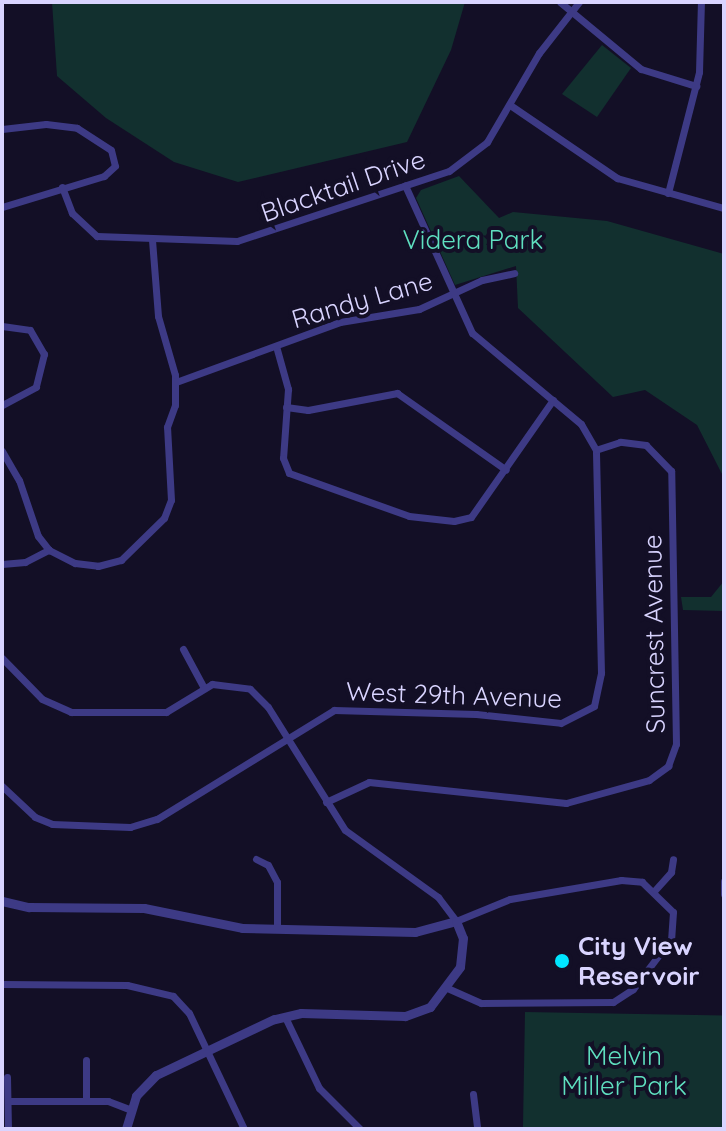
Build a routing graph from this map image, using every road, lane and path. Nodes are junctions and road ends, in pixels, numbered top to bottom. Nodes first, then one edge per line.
1 (560, 2) edge
2 (579, 2) edge
3 (701, 2) edge
4 (571, 11) junction
5 (696, 86) junction
6 (510, 105) junction
7 (2, 129) edge
8 (405, 185) junction
9 (62, 187) junction
10 (668, 193) junction
11 (2, 207) edge
12 (724, 208) edge
13 (152, 240) junction
14 (514, 273) dead end
15 (451, 295) junction
16 (2, 326) edge
17 (276, 346) junction
18 (176, 382) junction
19 (553, 400) junction
20 (2, 405) edge
21 (286, 407) junction
22 (596, 450) junction
23 (2, 451) edge
24 (506, 470) junction
25 (49, 550) junction
26 (2, 564) edge
27 (183, 649) dead end
28 (2, 658) edge
29 (204, 688) junction
30 (284, 738) junction
31 (2, 786) edge
32 (326, 802) junction
33 (256, 859) dead end
34 (673, 859) dead end
35 (724, 881) edge
36 (655, 890) junction
37 (724, 894) edge
38 (2, 901) edge
39 (456, 921) junction
40 (277, 929) junction
41 (2, 984) edge
42 (447, 988) junction
43 (285, 1017) junction
44 (206, 1051) junction
45 (86, 1060) dead end
46 (7, 1077) dead end
47 (473, 1094) dead end
48 (8, 1101) junction
49 (86, 1101) junction
50 (129, 1109) junction
51 (8, 1129) edge
52 (126, 1129) edge
53 (244, 1129) edge
54 (360, 1129) edge
55 (477, 1129) edge

1 - 4 street
2 - 4 street, Blacktail Drive
3 - 5 street
4 - 5 street
4 - 6 street, Blacktail Drive
5 - 10 street
6 - 8 street, Blacktail Drive
6 - 10 street
7 - 9 street
8 - 13 street, Blacktail Drive
8 - 15 street
9 - 11 street
9 - 13 street, Blacktail Drive
10 - 12 street
13 - 18 street
14 - 15 street, Randy Lane
15 - 17 street, Randy Lane
15 - 19 street
16 - 20 street
17 - 18 street, Randy Lane
17 - 21 street
18 - 25 street
19 - 22 street
19 - 24 street
21 - 24 street
21 - 24 street
22 - 30 street, West 29th Avenue
22 - 32 street, Suncrest Avenue
23 - 25 street
25 - 26 street
27 - 29 street
28 - 29 street
29 - 30 street
30 - 31 street, West 29th Avenue
30 - 32 street
32 - 39 street
33 - 40 street
34 - 36 street
35 - 37 street
36 - 39 street
36 - 42 street
38 - 40 street
39 - 40 street
39 - 42 street
41 - 44 street
42 - 43 street
43 - 44 street
43 - 54 street
44 - 50 street
44 - 53 street
45 - 49 street
46 - 48 street
47 - 55 street
48 - 49 street
48 - 51 street
49 - 50 street
50 - 52 street

